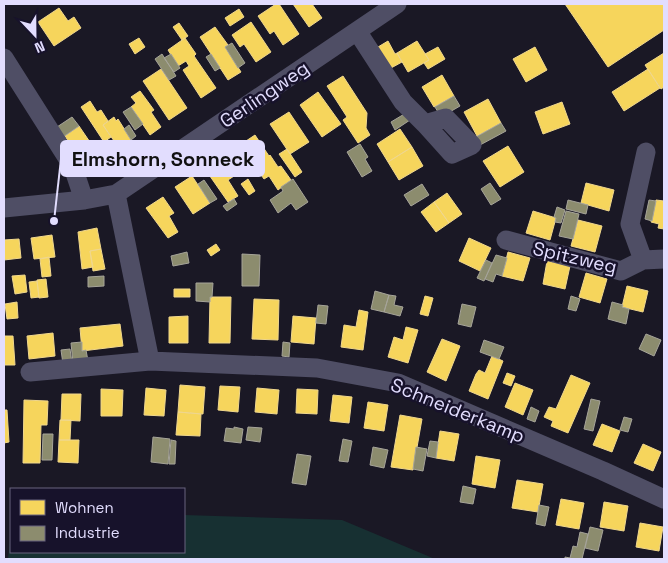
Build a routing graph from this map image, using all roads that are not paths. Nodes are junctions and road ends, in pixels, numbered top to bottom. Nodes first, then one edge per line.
1 (397, 4) edge
2 (357, 31) junction
3 (4, 58) edge
4 (425, 124) dead end
5 (646, 152) dead end
6 (116, 194) junction
7 (84, 200) junction
8 (4, 208) edge
9 (506, 240) dead end
10 (664, 259) edge
11 (643, 260) junction
12 (150, 362) junction
13 (30, 372) dead end
14 (664, 499) edge

1 - 2 street, Gerlingweg
2 - 4 street
2 - 6 street, Gerlingweg
3 - 7 street
5 - 11 street, Spitzweg
6 - 7 street, Gerlingweg
6 - 12 street
7 - 8 street, Gerlingweg
9 - 11 street, Spitzweg
10 - 11 street, Spitzweg
12 - 13 street, Schneiderkamp
12 - 14 street, Schneiderkamp

